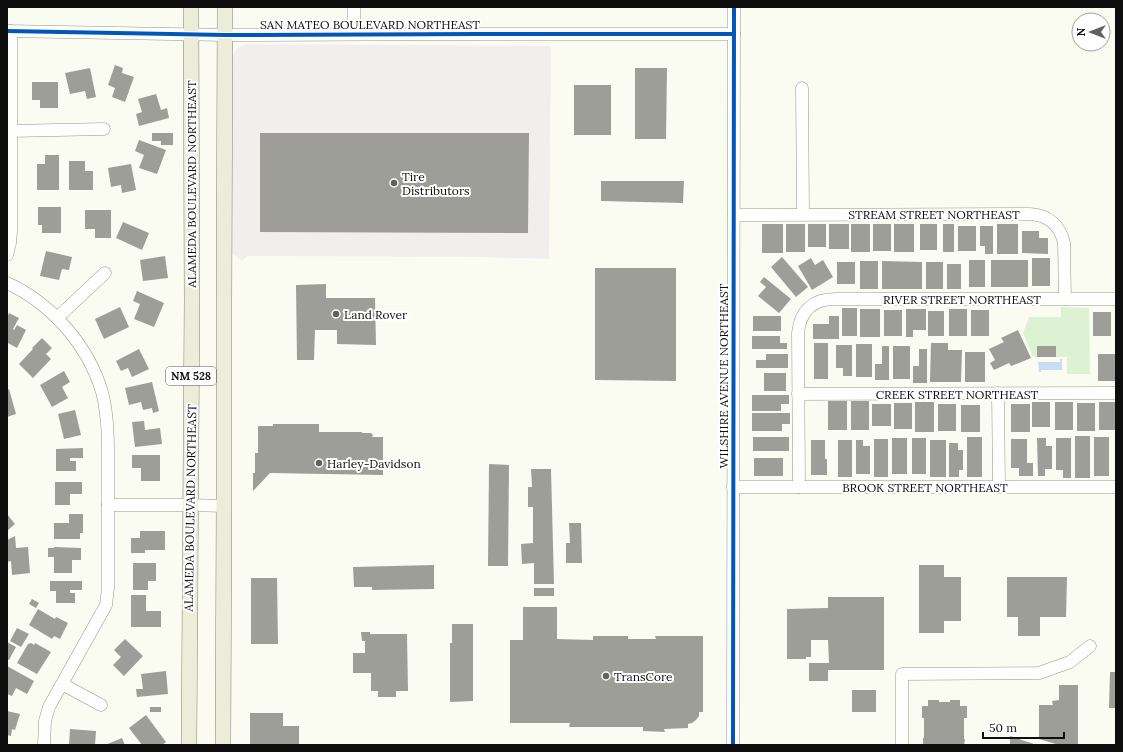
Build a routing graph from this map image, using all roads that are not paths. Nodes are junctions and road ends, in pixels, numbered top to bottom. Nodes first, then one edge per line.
1 (191, 7) edge
2 (225, 7) edge
3 (354, 7) edge
4 (734, 7) edge
5 (9, 31) edge
6 (191, 34) junction
7 (354, 34) junction
8 (734, 34) junction
9 (225, 35) junction
10 (802, 88) dead end
11 (104, 129) dead end
12 (11, 131) junction
13 (803, 214) junction
14 (734, 215) junction
15 (7, 255) edge
16 (105, 273) dead end
17 (7, 283) edge
18 (1065, 299) junction
19 (1116, 299) edge
20 (57, 318) junction
21 (998, 393) junction
22 (1116, 393) edge
23 (798, 394) junction
24 (733, 487) junction
25 (799, 487) junction
26 (999, 487) junction
27 (1116, 487) edge
28 (108, 505) junction
29 (191, 505) junction
30 (224, 506) junction
31 (1090, 646) dead end
32 (62, 684) junction
33 (101, 705) dead end
34 (44, 745) edge
35 (189, 745) edge
36 (223, 745) edge
37 (733, 745) edge
38 (902, 745) edge

1 - 6 main road, ALAMEDA BOULEVARD NORTHEAST / NM 528
2 - 9 main road, NM 528
3 - 7 street
4 - 8 street, WILSHIRE AVENUE NORTHEAST
5 - 6 street, SAN MATEO BOULEVARD NORTHEAST
5 - 12 street
6 - 9 street, SAN MATEO BOULEVARD NORTHEAST
6 - 29 main road, ALAMEDA BOULEVARD NORTHEAST / NM 528
7 - 8 street, SAN MATEO BOULEVARD NORTHEAST
7 - 9 street, SAN MATEO BOULEVARD NORTHEAST
8 - 14 street, WILSHIRE AVENUE NORTHEAST
9 - 30 main road, NM 528
10 - 13 street
11 - 12 street
12 - 15 street
13 - 14 street, STREAM STREET NORTHEAST
13 - 18 street, STREAM STREET NORTHEAST
14 - 24 street, WILSHIRE AVENUE NORTHEAST
16 - 20 street
17 - 20 street
18 - 19 street, RIVER STREET NORTHEAST
18 - 23 street, RIVER STREET NORTHEAST
20 - 28 street
21 - 22 street, CREEK STREET NORTHEAST
21 - 23 street, CREEK STREET NORTHEAST
21 - 26 street
23 - 25 street
24 - 25 street, BROOK STREET NORTHEAST
24 - 37 street, WILSHIRE AVENUE NORTHEAST
25 - 26 street, BROOK STREET NORTHEAST
26 - 27 street, BROOK STREET NORTHEAST
28 - 29 street
28 - 32 street
29 - 30 street
29 - 35 main road, ALAMEDA BOULEVARD NORTHEAST / NM 528
30 - 36 main road, NM 528
31 - 38 street
32 - 33 street
32 - 34 street

